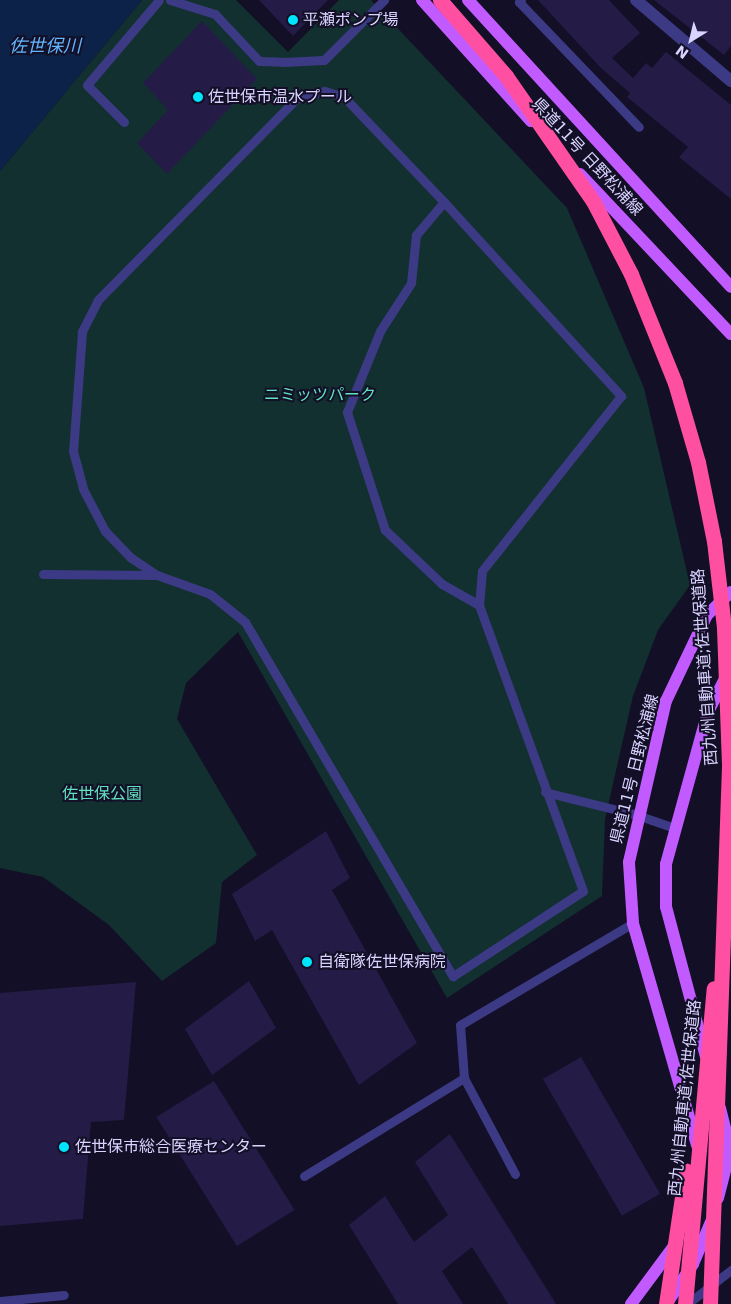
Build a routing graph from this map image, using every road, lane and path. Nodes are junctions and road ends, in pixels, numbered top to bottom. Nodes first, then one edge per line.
1 (159, 0) edge
2 (170, 0) edge
3 (384, 0) edge
4 (422, 0) edge
5 (440, 0) edge
6 (468, 0) edge
7 (521, 0) edge
8 (636, 0) edge
9 (729, 74) edge
10 (124, 122) dead end
11 (639, 127) dead end
12 (444, 202) junction
13 (731, 287) edge
14 (731, 334) edge
15 (43, 574) dead end
16 (157, 575) junction
17 (731, 592) edge
18 (479, 605) junction
19 (731, 668) edge
20 (545, 792) junction
21 (637, 815) junction
22 (674, 828) junction
23 (726, 897) junction
24 (634, 923) junction
25 (707, 1045) junction
26 (464, 1078) junction
27 (717, 1147) junction
28 (515, 1174) dead end
29 (304, 1176) dead end
30 (731, 1270) edge
31 (64, 1295) dead end
32 (0, 1301) edge
33 (631, 1304) edge
34 (666, 1304) edge
35 (686, 1304) edge
36 (710, 1304) edge
37 (720, 1304) edge

1 - 10 lane
2 - 3 lane
4 - 14 main road, 県道11号 日野松浦線
5 - 23 highway, 西九州自動車道;佐世保道路, bridge
6 - 13 main road, 県道11号 日野松浦線
7 - 11 lane
8 - 9 street
12 - 16 lane
12 - 18 lane
12 - 18 lane
15 - 16 lane
16 - 20 lane
17 - 21 main road, 県道11号 日野松浦線
18 - 20 lane
19 - 22 main road
20 - 21 lane
21 - 22 lane
21 - 24 main road, 県道11号 日野松浦線
22 - 34 main road
23 - 25 highway, 西九州自動車道;佐世保道路, bridge
23 - 27 highway, 西九州自動車道;佐世保道路, bridge
24 - 26 lane
24 - 33 main road, 県道11号 日野松浦線
25 - 34 highway, bridge
25 - 35 highway, 西九州自動車道;佐世保道路, bridge
26 - 28 lane
26 - 29 lane
27 - 36 highway, 西九州自動車道;佐世保道路, bridge
27 - 37 highway, bridge
30 - 35 lane
31 - 32 lane

